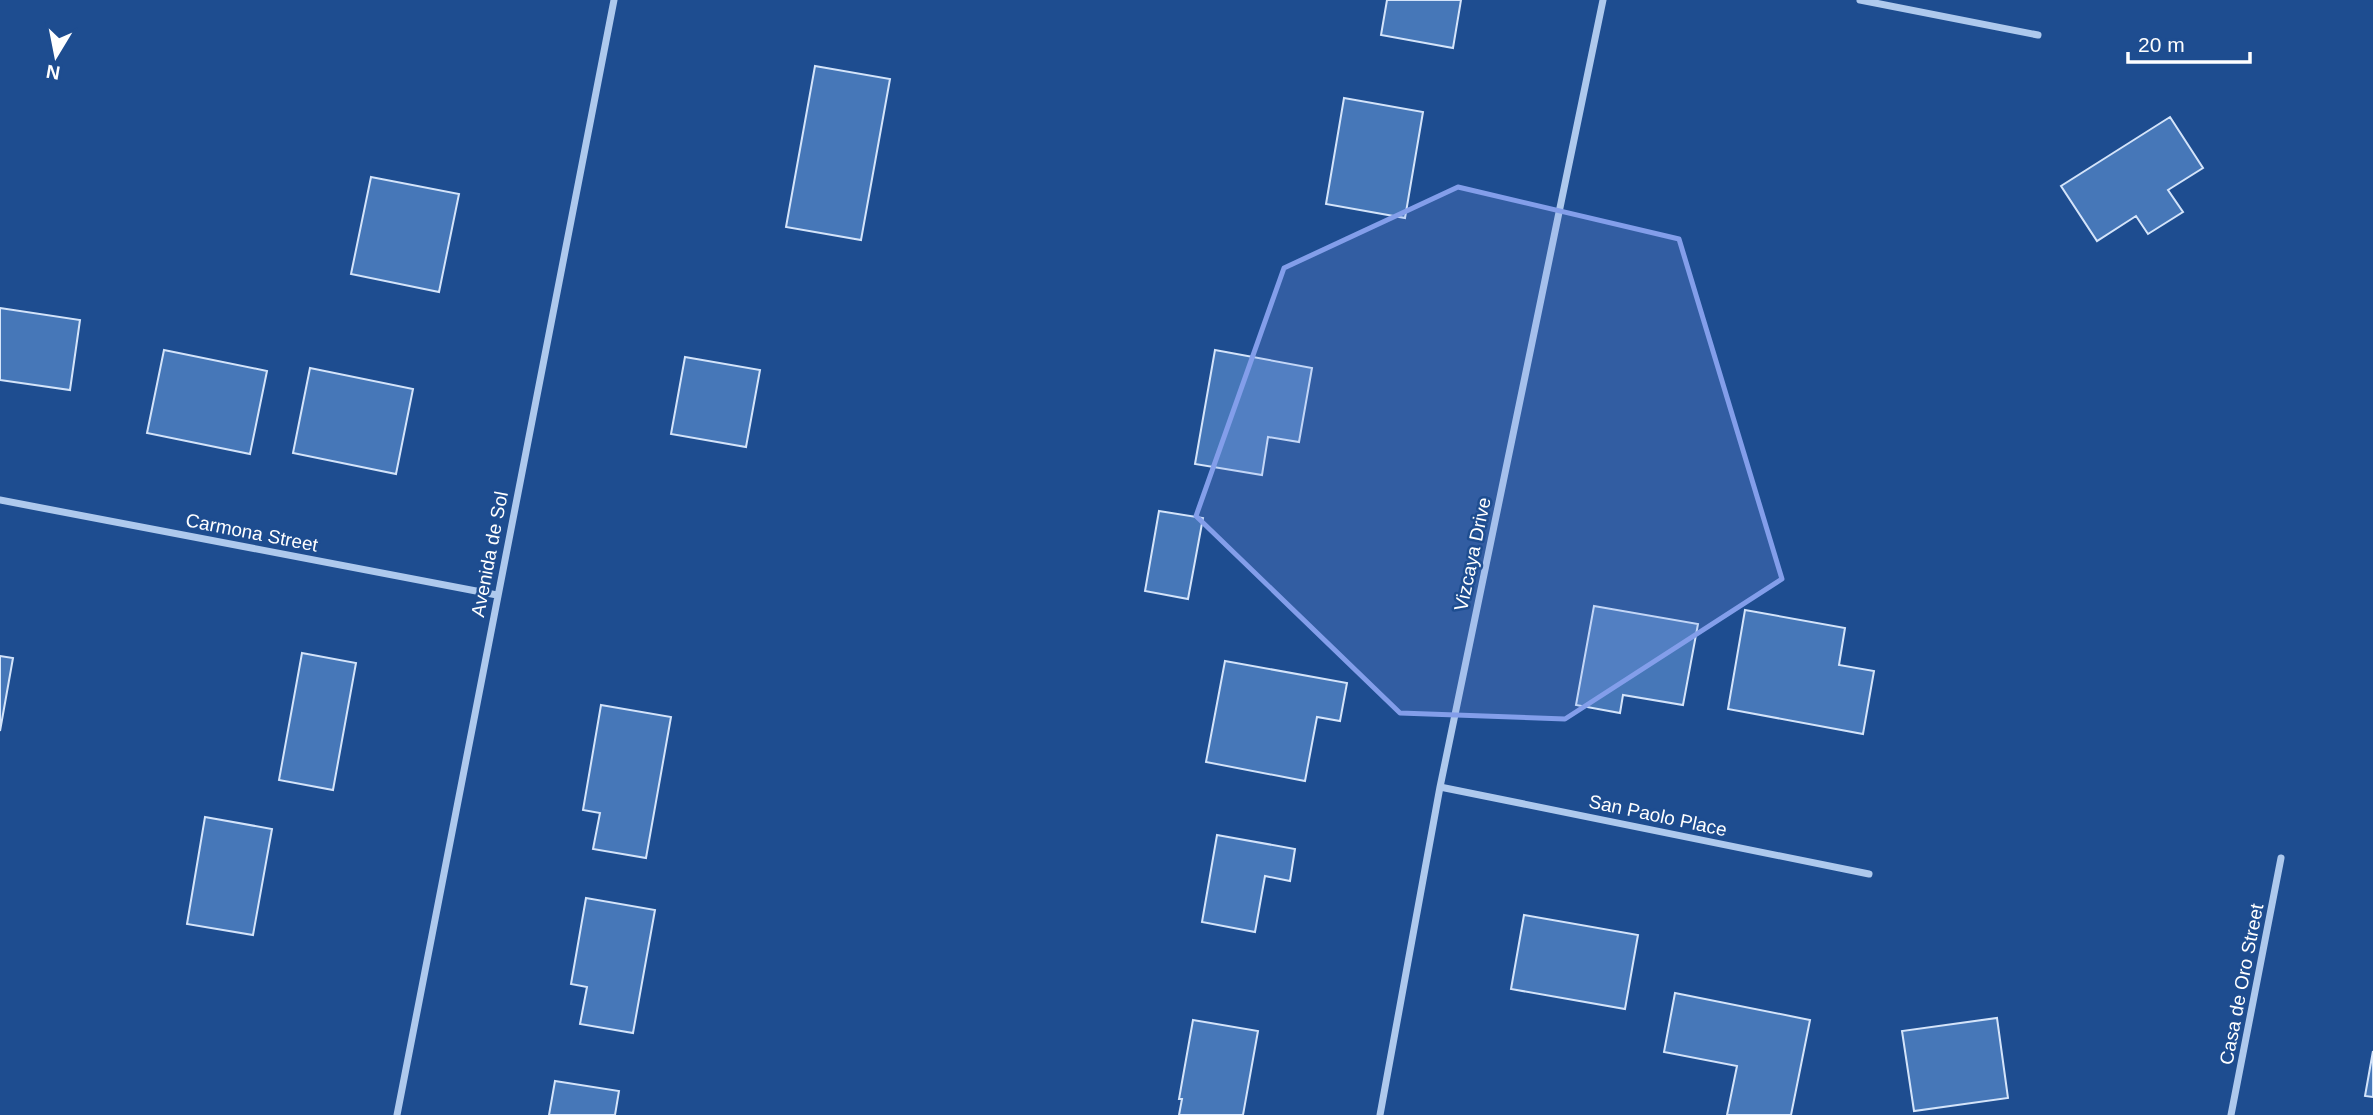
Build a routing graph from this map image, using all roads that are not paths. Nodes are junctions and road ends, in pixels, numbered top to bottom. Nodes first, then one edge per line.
1 (614, 0) edge
2 (1603, 0) edge
3 (1860, 0) edge
4 (2038, 35) dead end
5 (0, 500) edge
6 (497, 595) junction
7 (1440, 787) junction
8 (2281, 858) dead end
9 (1869, 874) dead end
10 (397, 1115) edge
11 (1380, 1115) edge
12 (2231, 1115) edge

1 - 6 street, Avenida de Sol
2 - 7 street, Vizcaya Drive
3 - 4 street
5 - 6 street, Carmona Street
6 - 10 street, Avenida de Sol
7 - 9 street, San Paolo Place
7 - 11 street, Vizcaya Drive
8 - 12 street, Casa de Oro Street

